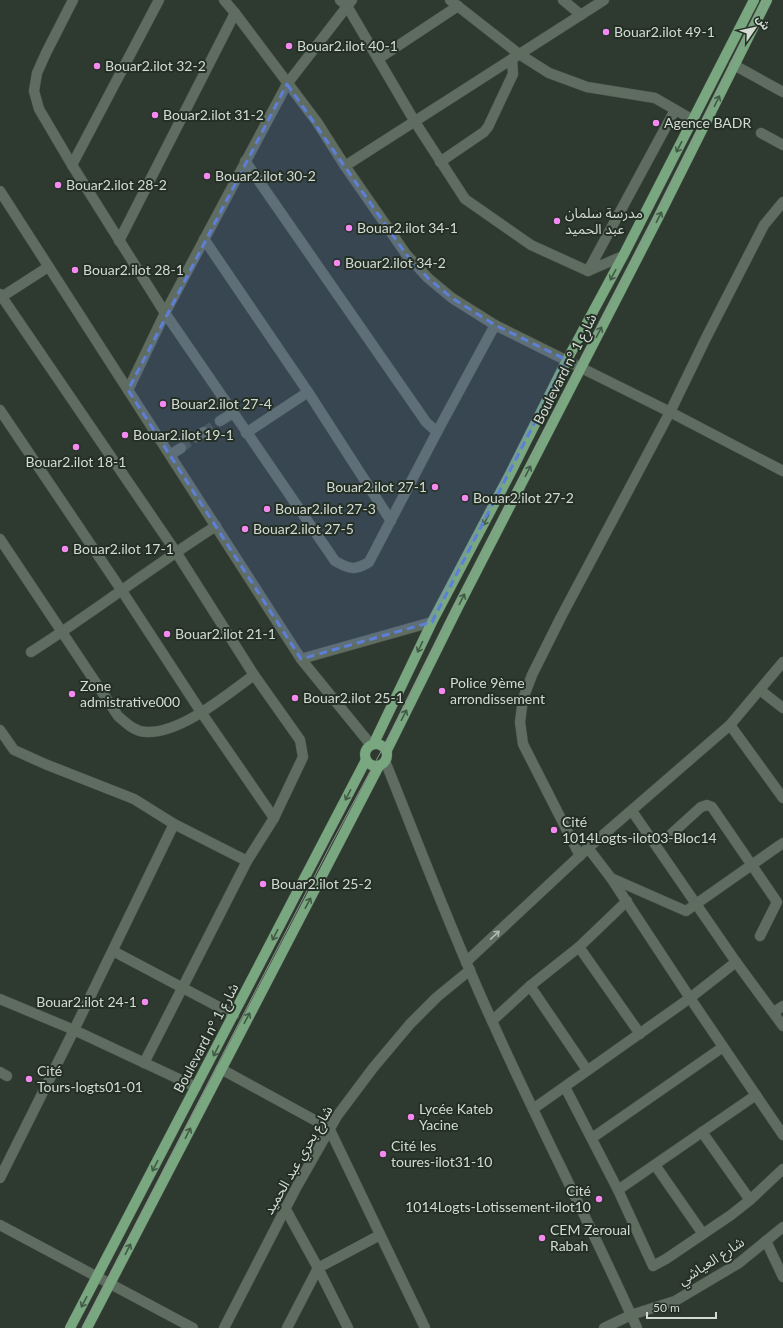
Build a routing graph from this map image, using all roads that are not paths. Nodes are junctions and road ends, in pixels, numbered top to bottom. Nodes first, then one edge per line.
1 (73, 0) edge
2 (159, 0) edge
3 (224, 0) edge
4 (563, 0) edge
5 (604, 0) edge
6 (754, 0) edge
7 (767, 0) edge
8 (346, 2) edge
9 (454, 3) edge
10 (235, 13) junction
11 (582, 15) junction
12 (516, 56) junction
13 (378, 59) junction
14 (734, 66) junction
15 (287, 84) junction
16 (783, 92) edge
17 (675, 110) junction
18 (693, 120) junction
19 (415, 122) junction
20 (761, 134) dead end
21 (783, 145) edge
22 (245, 161) junction
23 (440, 162) junction
24 (72, 166) junction
25 (345, 166) junction
26 (0, 191) edge
27 (783, 202) edge
28 (204, 239) junction
29 (119, 241) junction
30 (623, 256) junction
31 (48, 267) junction
32 (588, 271) junction
33 (1, 296) edge
34 (165, 313) junction
35 (495, 325) junction
36 (567, 360) junction
37 (581, 367) junction
38 (128, 390) junction
39 (308, 392) junction
40 (0, 410) edge
41 (670, 412) junction
42 (233, 414) junction
43 (220, 421) tunnel mouth
44 (246, 432) junction
45 (437, 432) junction
46 (181, 448) tunnel mouth
47 (170, 455) junction
48 (783, 471) edge
49 (392, 521) junction
50 (216, 526) junction
51 (0, 539) edge
52 (176, 552) junction
53 (122, 590) junction
54 (432, 622) junction
55 (62, 632) junction
56 (31, 652) dead end
57 (302, 659) junction
58 (783, 662) edge
59 (254, 675) junction
60 (760, 690) junction
61 (783, 708) edge
62 (200, 712) junction
63 (730, 725) junction
64 (0, 730) edge
65 (372, 744) junction
66 (387, 750) junction
67 (366, 760) junction
68 (382, 764) junction
69 (783, 798) edge
70 (632, 811) junction
71 (274, 818) junction
72 (174, 824) junction
73 (668, 837) dead end
74 (783, 843) edge
75 (588, 848) junction
76 (580, 856) junction
77 (247, 861) junction
78 (752, 865) junction
79 (611, 878) junction
80 (627, 901) junction
81 (697, 904) junction
82 (760, 936) dead end
83 (579, 947) junction
84 (113, 951) junction
85 (736, 962) junction
86 (468, 966) junction
87 (530, 986) junction
88 (183, 988) junction
89 (690, 998) junction
90 (0, 999) edge
91 (783, 1006) edge
92 (774, 1012) junction
93 (234, 1015) junction
94 (492, 1022) junction
95 (783, 1026) edge
96 (74, 1030) junction
97 (640, 1034) junction
98 (724, 1047) junction
99 (144, 1063) junction
100 (221, 1069) junction
101 (587, 1070) junction
102 (565, 1086) junction
103 (196, 1087) junction
104 (756, 1095) junction
105 (533, 1109) junction
106 (329, 1128) junction
107 (702, 1132) junction
108 (783, 1135) edge
109 (592, 1138) junction
110 (655, 1165) junction
111 (783, 1169) edge
112 (0, 1178) edge
113 (618, 1190) junction
114 (750, 1200) junction
115 (285, 1208) junction
116 (0, 1225) edge
117 (783, 1227) edge
118 (703, 1234) junction
119 (380, 1235) junction
120 (766, 1241) junction
121 (318, 1268) junction
122 (97, 1276) junction
123 (783, 1277) edge
124 (110, 1284) junction
125 (631, 1315) junction
126 (70, 1328) edge
127 (87, 1328) edge
128 (193, 1328) edge
129 (224, 1328) edge
130 (287, 1328) edge
131 (348, 1328) edge
132 (425, 1328) edge
133 (604, 1328) edge
134 (637, 1328) edge

1 - 24 street
2 - 24 street
3 - 10 street
4 - 11 street
5 - 11 street
6 - 18 main road, Boulevard n° شارع 1
7 - 14 main road, Boulevard n° شارع 1
8 - 13 street
8 - 15 street
9 - 12 street
9 - 13 street
10 - 15 street
10 - 29 street
11 - 12 street
12 - 17 street
12 - 19 street
12 - 23 street
13 - 19 street
14 - 16 street
37 -> 14 main road, Boulevard n° شارع 1
15 - 22 street
15 - 25 street
17 - 18 street
17 - 32 street
18 -> 30 main road, Boulevard n° شارع 1
19 - 23 street
19 - 25 street
20 - 21 street
22 - 28 street
22 - 45 street
23 - 32 street
24 - 29 street
25 - 35 street
26 - 31 street
27 - 41 street
28 - 34 street
28 - 39 street
29 - 34 street
30 - 32 street
30 -> 36 main road, Boulevard n° شارع 1
31 - 33 street
31 - 38 street
33 - 52 street
34 - 38 street
34 - 42 street
35 - 36 street
35 - 45 street
36 - 37 street
36 -> 54 main road, Boulevard n° شارع 1
37 - 41 street
66 -> 37 main road, Boulevard n° شارع 1
38 - 47 street
39 - 44 street
39 - 49 street
40 - 53 street
41 - 48 street
41 - 76 street
42 - 43 street
42 - 44 street
44 - 49 street
45 - 49 street
46 - 47 street
47 - 50 street
50 - 52 street
50 - 57 street
51 - 55 street
52 - 53 street
52 - 59 street
53 - 55 street
53 - 62 street
54 - 57 street
54 -> 65 main road, Boulevard n° شارع 1
55 - 56 street
55 - 62 street
57 - 65 street
58 - 60 street, شارع بحري عبد الحميد
59 - 62 street
59 - 71 street
60 - 61 street
60 - 63 street, شارع بحري عبد الحميد
62 - 71 street
63 - 69 street
63 - 70 street, شارع بحري عبد الحميد
64 - 72 street
65 - 66 main road
65 - 67 main road
66 - 68 main road
67 - 68 main road
67 -> 93 main road, Boulevard n° شارع 1
68 - 86 street
100 -> 68 main road, Boulevard n° شارع 1
70 - 75 street, شارع بحري عبد الحميد
70 - 81 street
71 - 77 street
72 - 77 street
72 - 84 street
73 - 78 street
74 - 78 street
75 - 76 street, شارع بحري عبد الحميد
75 - 79 street
86 -> 76 street, شارع بحري عبد الحميد
77 - 88 street
78 - 81 street
78 - 82 street
79 - 80 street
79 - 81 street
80 - 83 street
80 - 89 street
81 - 85 street
83 - 87 street
83 - 97 street
84 - 88 street
84 - 96 street
85 - 89 street
85 - 92 street
86 - 94 street
86 - 106 street, شارع بحري عبد الحميد
87 - 94 street
87 - 101 street
88 - 93 street
88 - 99 street
89 - 97 street
89 - 98 street
90 - 96 street
91 - 92 street
92 - 95 street
93 -> 103 main road, Boulevard n° شارع 1
94 - 105 street
96 - 99 street
96 - 112 street
97 - 101 street
98 - 104 street
98 - 109 street
99 - 103 street
100 - 106 street
124 -> 100 main road, Boulevard n° شارع 1
101 - 102 street
102 - 105 street
102 - 109 street
103 -> 122 main road, Boulevard n° شارع 1
104 - 107 street
104 - 108 street
105 - 125 street
106 - 115 street, شارع بحري عبد الحميد
106 - 119 street
107 - 110 street
107 - 114 street
109 - 113 street
110 - 113 street
110 - 118 street
111 - 114 street
113 - 118 street
114 - 118 street
115 - 121 street
115 - 129 street, شارع بحري عبد الحميد
116 - 122 street
117 - 120 street, شارع العياشي
119 - 121 street
119 - 132 street
120 - 123 street
120 - 125 street, شارع العياشي
121 - 130 street
121 - 131 street
122 - 124 street
122 -> 126 main road, Boulevard n° شارع 1
124 - 127 main road, Boulevard n° شارع 1
124 - 128 street
125 - 133 street, شارع العياشي
125 - 134 street

